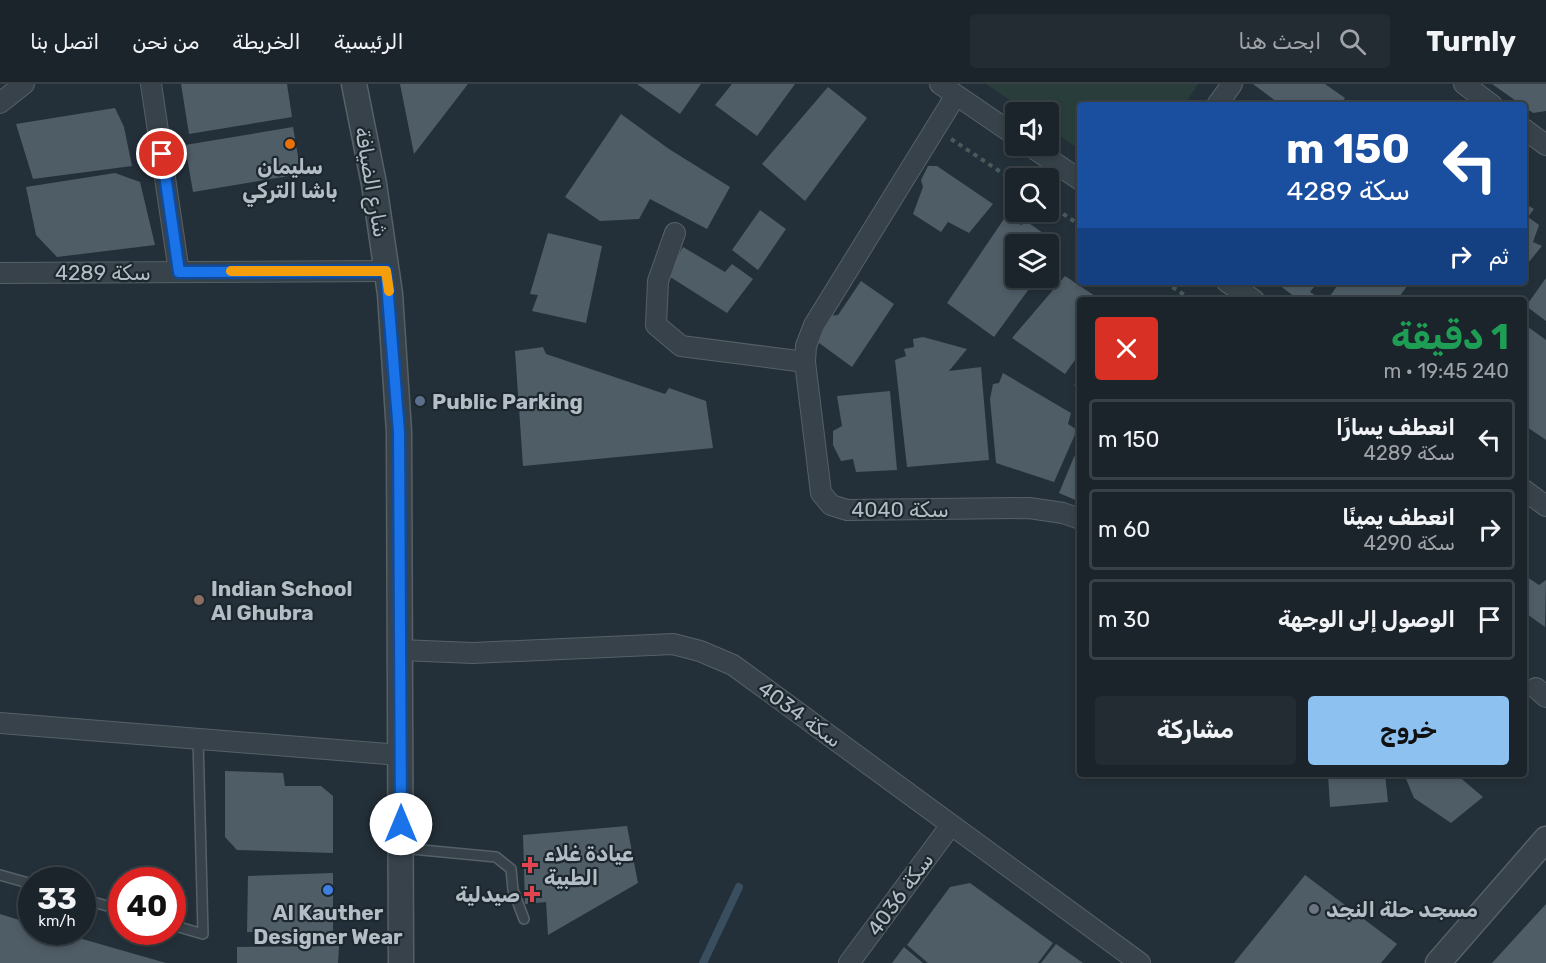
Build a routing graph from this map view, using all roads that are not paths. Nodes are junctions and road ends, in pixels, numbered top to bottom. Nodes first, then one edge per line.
1 (24, 84) edge
2 (151, 84) edge
3 (354, 84) edge
4 (1232, 84) edge
5 (1464, 84) edge
6 (948, 89) edge
7 (1219, 102) edge
8 (1488, 102) edge
9 (0, 103) edge
10 (1005, 128) edge
11 (1527, 131) edge
12 (1546, 145) edge
13 (1045, 156) edge
14 (1077, 178) edge
15 (675, 233) dead end
16 (386, 271) junction
17 (179, 272) junction
18 (0, 273) edge
19 (1232, 285) edge
20 (1250, 297) edge
21 (805, 362) junction
22 (1527, 492) edge
23 (1546, 506) edge
24 (1077, 518) edge
25 (400, 650) junction
26 (0, 723) edge
27 (198, 738) junction
28 (400, 755) junction
29 (951, 825) junction
30 (1546, 839) edge
31 (401, 848) junction
32 (0, 875) edge
33 (18, 880) edge
34 (524, 919) dead end
35 (186, 929) edge
36 (401, 963) edge
37 (849, 963) edge
38 (1140, 963) edge
39 (1438, 963) edge

1 - 9 street
2 - 17 street
3 - 16 street, شارع الضيافة
4 - 7 street
5 - 8 street
6 - 10 street
6 - 21 street, سكة 4040
11 - 12 street
13 - 14 street
15 - 21 street
16 - 17 street, سكة 4289
16 - 25 street, شارع الضيافة
17 - 18 street, سكة 4289
19 - 20 street
21 - 24 street, سكة 4040
22 - 23 street
25 - 28 street, شارع الضيافة
25 - 29 street, سكة 4034
26 - 27 street
27 - 28 street
27 - 35 lane
28 - 31 street, شارع الضيافة
29 - 37 street, سكة 4036
29 - 38 street, سكة 4034
30 - 39 street
31 - 34 lane
31 - 36 street, شارع الضيافة
32 - 33 lane

